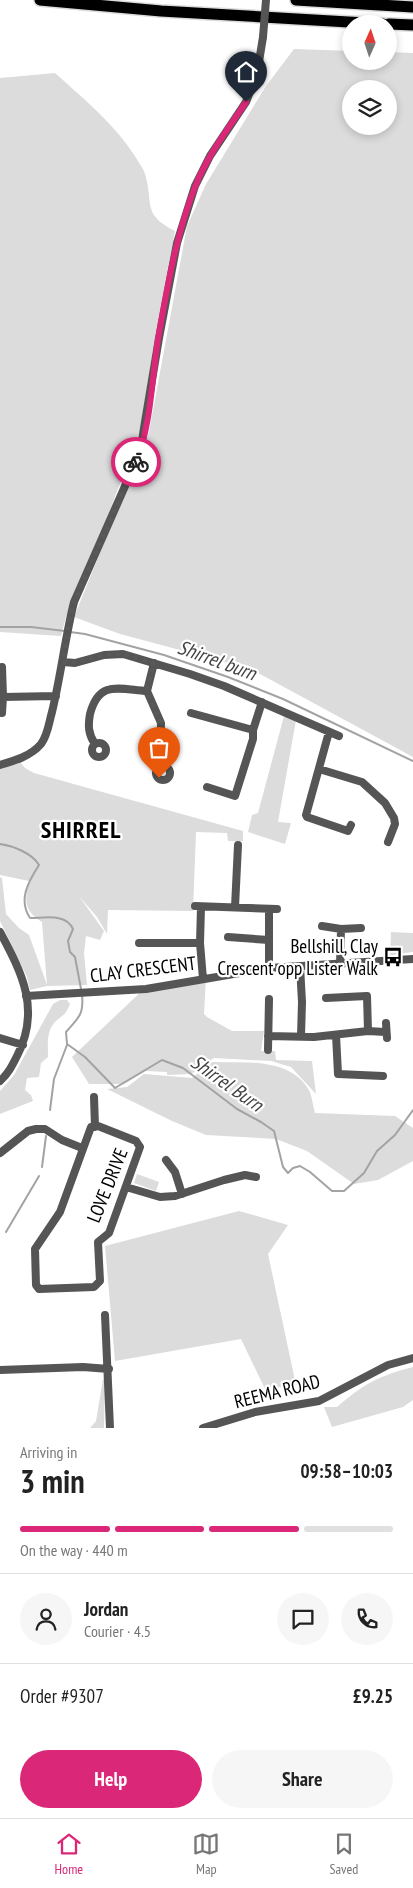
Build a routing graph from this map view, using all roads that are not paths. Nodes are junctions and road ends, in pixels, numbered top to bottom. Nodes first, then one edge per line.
1 (40, 0) edge
2 (116, 0) edge
3 (266, 0) edge
4 (296, 0) edge
5 (413, 7) edge
6 (221, 13) junction
7 (342, 21) edge
8 (398, 25) edge
9 (413, 26) edge
10 (63, 662) junction
11 (154, 663) junction
12 (2, 667) dead end
13 (147, 691) junction
14 (56, 696) junction
15 (3, 697) junction
16 (262, 702) junction
17 (2, 713) dead end
18 (192, 713) dead end
19 (253, 730) junction
20 (329, 732) junction
21 (339, 736) dead end
22 (95, 744) dead end
23 (0, 765) edge
24 (160, 767) dead end
25 (319, 769) junction
26 (207, 787) dead end
27 (352, 825) dead end
28 (388, 842) dead end
29 (238, 845) dead end
30 (235, 908) junction
31 (322, 926) dead end
32 (340, 928) junction
33 (361, 928) dead end
34 (0, 932) edge
35 (228, 938) dead end
36 (269, 940) junction
37 (139, 943) dead end
38 (200, 943) junction
39 (8, 947) junction
40 (0, 952) edge
41 (413, 959) edge
42 (340, 964) junction
43 (300, 966) junction
44 (269, 968) junction
45 (204, 978) junction
46 (26, 996) junction
47 (326, 998) dead end
48 (269, 999) dead end
49 (386, 1023) dead end
50 (368, 1031) junction
51 (336, 1035) junction
52 (268, 1036) junction
53 (301, 1036) junction
54 (0, 1038) edge
55 (23, 1046) junction
56 (268, 1050) dead end
57 (383, 1076) dead end
58 (0, 1081) edge
59 (94, 1097) dead end
60 (94, 1127) junction
61 (82, 1148) junction
62 (0, 1153) edge
63 (166, 1160) dead end
64 (256, 1177) dead end
65 (126, 1187) junction
66 (182, 1194) junction
67 (105, 1315) dead end
68 (413, 1358) edge
69 (109, 1369) junction
70 (0, 1370) edge
71 (110, 1428) edge
72 (203, 1428) edge

1 - 6 highway
2 - 6 highway
3 - 10 street, bridge
4 - 5 highway
6 - 7 highway
8 - 9 highway
10 - 11 street
10 - 14 street
11 - 13 street
11 - 16 street
12 - 15 street
13 - 22 street
13 - 24 street
14 - 15 street
14 - 23 street
15 - 17 street
16 - 19 street
16 - 20 street
18 - 19 street
19 - 26 street
20 - 21 street
20 - 25 street
25 - 27 street
25 - 28 street
29 - 30 street
30 - 36 street
30 - 38 street
31 - 32 street
32 - 33 street
32 - 42 street
34 - 39 street
35 - 36 street
36 - 44 street
37 - 38 street
38 - 45 street
39 - 40 street
39 - 46 street
41 - 42 street, CLAY CRESCENT
42 - 43 street, CLAY CRESCENT
43 - 44 street, CLAY CRESCENT
43 - 53 street
44 - 45 street, CLAY CRESCENT
45 - 46 street, CLAY CRESCENT
46 - 55 street
47 - 50 street
48 - 52 street
49 - 50 street
50 - 51 street
51 - 53 street
51 - 57 street
52 - 53 street
52 - 56 street
54 - 55 street
55 - 58 street
59 - 60 street, LOVE DRIVE
60 - 61 street, LOVE DRIVE
60 - 65 street, LOVE DRIVE
61 - 62 street
61 - 65 street, LOVE DRIVE
63 - 66 street
64 - 66 street
65 - 66 street
67 - 69 street
68 - 72 street, REEMA ROAD
69 - 70 street
69 - 71 street

